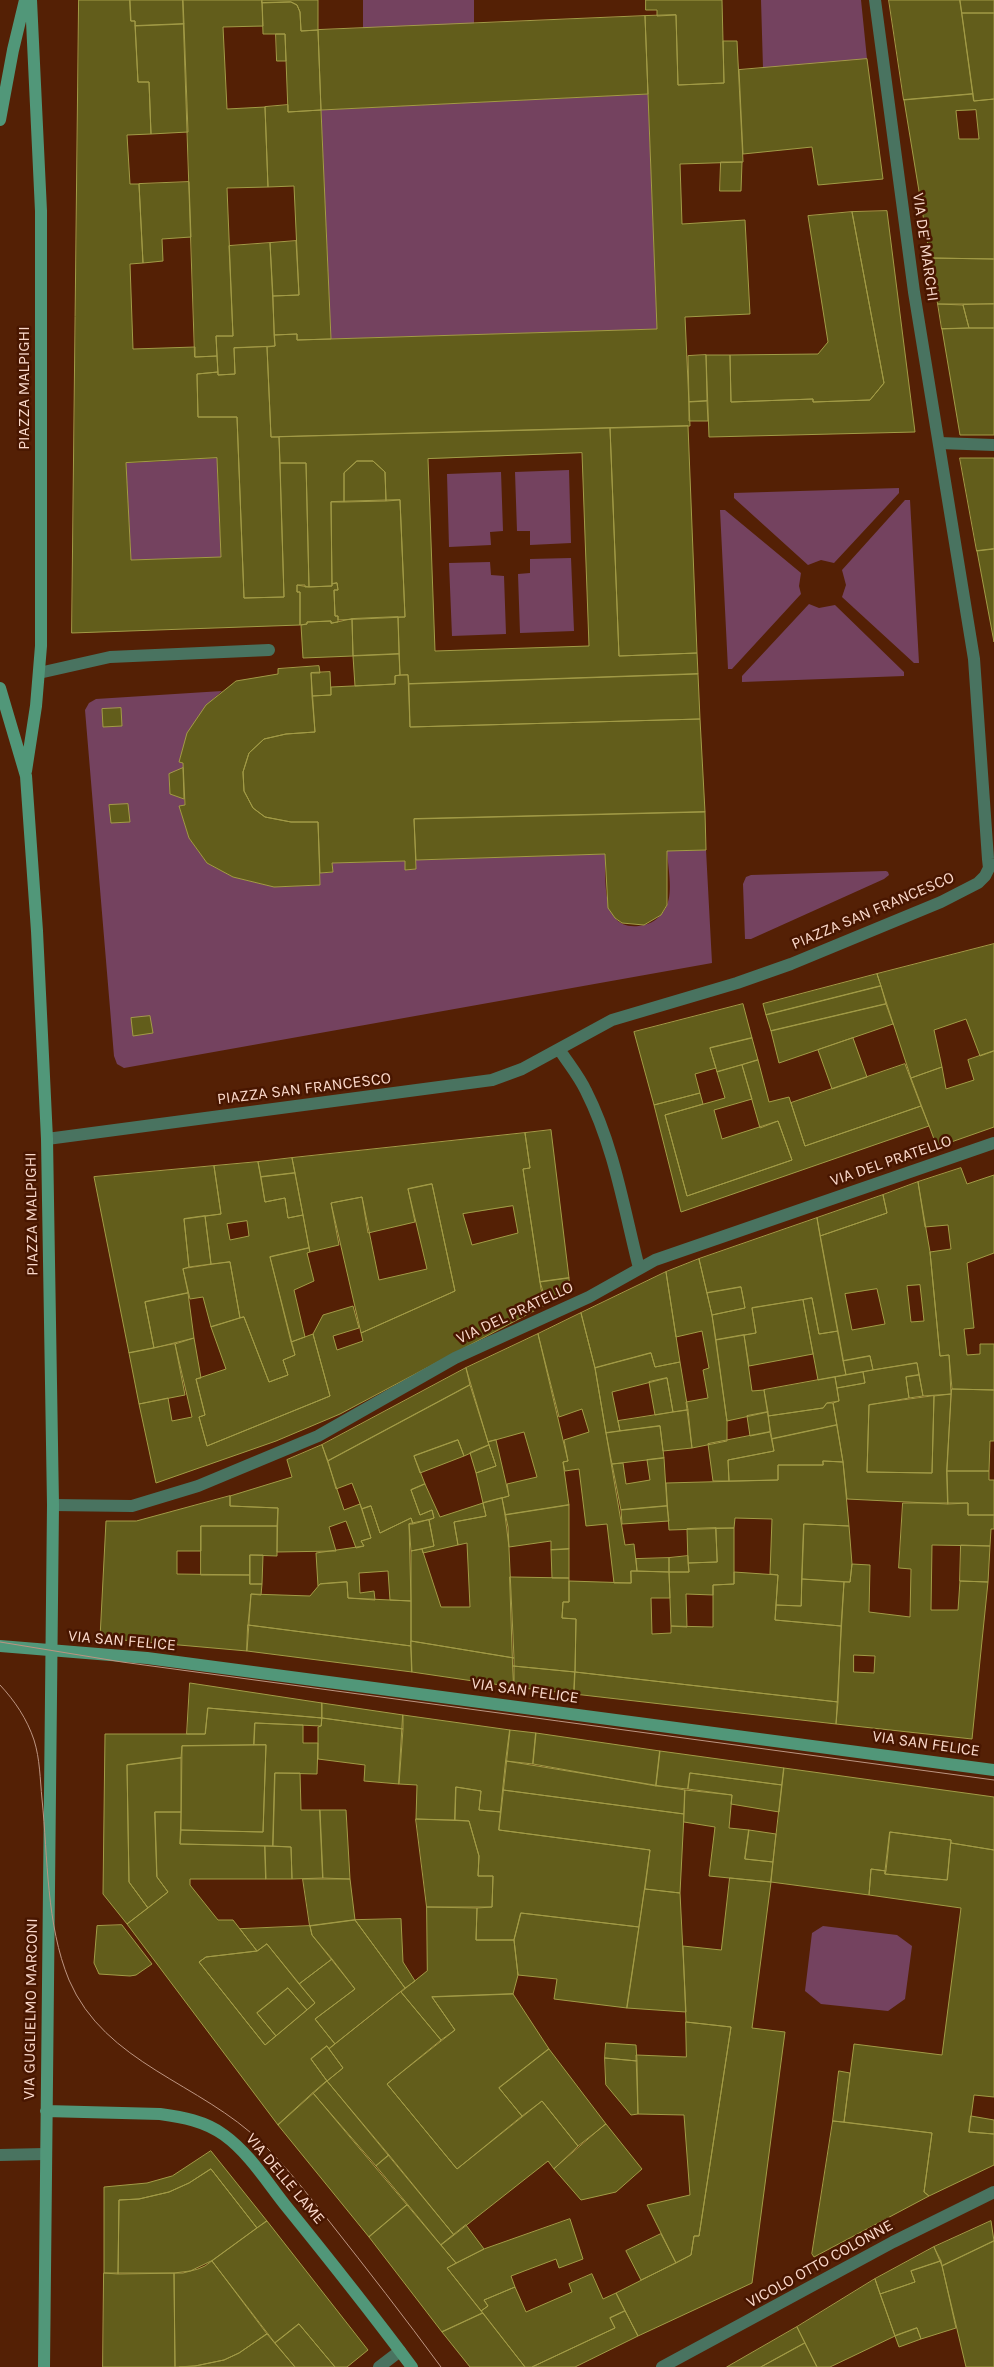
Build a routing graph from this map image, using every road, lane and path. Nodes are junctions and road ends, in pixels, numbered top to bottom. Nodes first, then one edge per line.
1 (25, 0) edge
2 (30, 0) edge
3 (875, 0) edge
4 (0, 120) edge
5 (940, 443) junction
6 (994, 445) edge
7 (269, 650) dead end
8 (39, 672) junction
9 (0, 688) edge
10 (26, 776) junction
11 (991, 872) edge
12 (559, 1049) junction
13 (47, 1139) junction
14 (994, 1142) edge
15 (639, 1268) junction
16 (53, 1505) junction
17 (0, 1646) edge
18 (51, 1651) junction
19 (994, 1770) edge
20 (46, 2111) junction
21 (46, 2154) junction
22 (0, 2155) edge
23 (994, 2192) edge
24 (400, 2351) junction
25 (44, 2367) edge
26 (379, 2367) edge
27 (412, 2367) edge
28 (662, 2367) edge

1 - 4 street
2 - 8 street, PIAZZA MALPIGHI
3 - 5 street, VIA DE' MARCHI
5 - 6 street
5 - 11 street, PIAZZA SAN FRANCESCO
7 - 8 street
8 - 10 street, PIAZZA MALPIGHI
9 - 10 street, PIAZZA MALPIGHI
10 - 13 street, PIAZZA MALPIGHI
11 - 12 street, PIAZZA SAN FRANCESCO
12 - 13 street, PIAZZA SAN FRANCESCO
12 - 15 street
13 - 16 street, PIAZZA MALPIGHI
14 - 15 street, VIA DEL PRATELLO
15 - 16 street, VIA DEL PRATELLO
16 - 18 street, PIAZZA MALPIGHI
17 - 18 street, VIA SAN FELICE
18 - 19 street, VIA SAN FELICE
18 - 20 street, VIA GUGLIELMO MARCONI
20 - 21 street, VIA GUGLIELMO MARCONI
20 - 24 street, VIA DELLE LAME
21 - 22 street
21 - 25 street, VIA GUGLIELMO MARCONI
23 - 28 street, VICOLO OTTO COLONNE
24 - 26 street
24 - 27 street, VIA DELLE LAME

